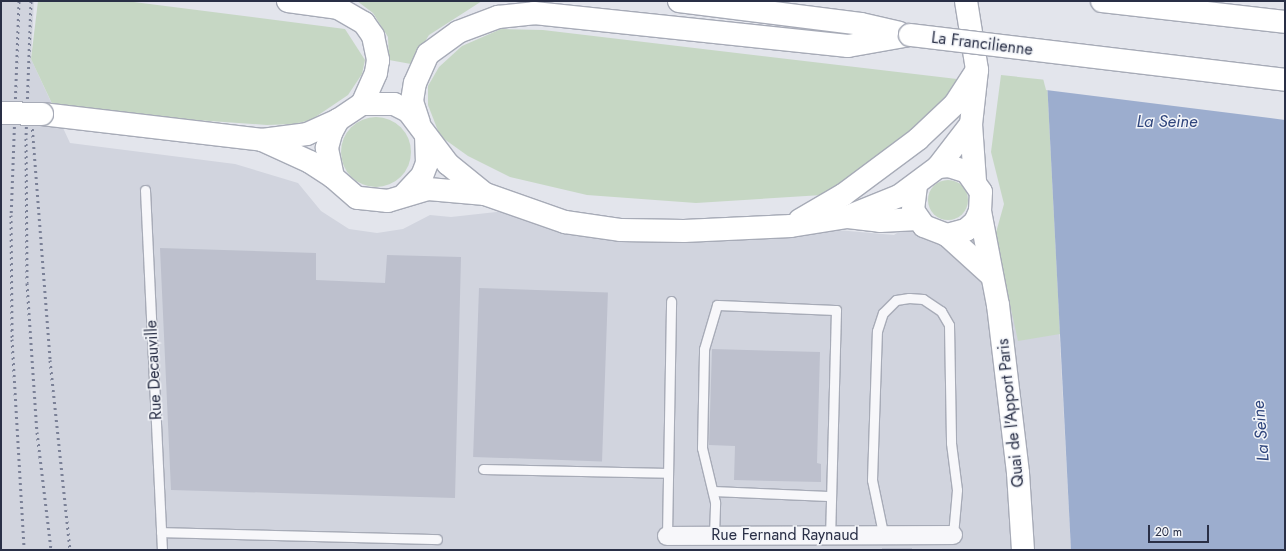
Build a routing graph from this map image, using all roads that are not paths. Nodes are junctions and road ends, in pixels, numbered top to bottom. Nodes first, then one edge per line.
1 (288, 1) edge
2 (679, 1) edge
3 (966, 1) edge
4 (1115, 2) edge
5 (1285, 22) edge
6 (910, 35) junction
7 (978, 70) junction
8 (1285, 80) edge
9 (362, 104) junction
10 (1, 113) edge
11 (338, 120) junction
12 (971, 124) junction
13 (422, 130) junction
14 (262, 140) junction
15 (938, 167) junction
16 (333, 176) junction
17 (975, 181) junction
18 (916, 185) junction
19 (145, 190) dead end
20 (485, 194) junction
21 (404, 195) junction
22 (980, 211) junction
23 (847, 217) junction
24 (918, 220) junction
25 (791, 226) junction
26 (947, 235) junction
27 (992, 276) junction
28 (671, 301) dead end
29 (483, 469) dead end
30 (668, 473) junction
31 (713, 491) junction
32 (828, 496) junction
33 (161, 532) junction
34 (883, 533) junction
35 (714, 535) junction
36 (953, 535) joint
37 (667, 536) joint
38 (437, 538) dead end
39 (830, 538) junction
40 (927, 542) edge
41 (162, 550) edge
42 (1023, 550) edge

1 - 9 main road
2 - 6 main road, La Francilienne
3 - 7 main road
4 - 5 main road
6 - 8 main road, La Francilienne, bridge
6 - 13 main road
7 - 12 main road
7 - 25 main road
9 - 11 main road
9 - 13 main road
10 - 14 main road, bridge
11 - 14 main road
11 - 16 main road
12 - 15 main road
12 - 17 main road
13 - 20 main road
13 - 21 main road
14 - 16 main road
15 - 17 main road
15 - 18 main road
16 - 21 main road
17 - 22 main road
18 - 23 main road
18 - 24 main road
19 - 33 lane, Rue Decauville
20 - 21 main road
20 - 25 main road
22 - 26 main road
22 - 27 main road, Quai de l'Apport Paris
23 - 24 main road
23 - 25 main road
24 - 26 main road
26 - 27 main road
27 - 42 main road, Quai de l'Apport Paris
28 - 30 lane
29 - 30 lane
30 - 37 lane
31 - 32 lane
31 - 32 lane
31 - 35 lane
32 - 39 lane
33 - 38 lane
33 - 41 lane, Rue Decauville
34 - 36 lane
34 - 39 street, Rue Fernand Raynaud
34 - 40 street, Rue Fernand Raynaud
35 - 37 street, Rue Fernand Raynaud
35 - 39 street, Rue Fernand Raynaud
36 - 40 street, Rue Fernand Raynaud

